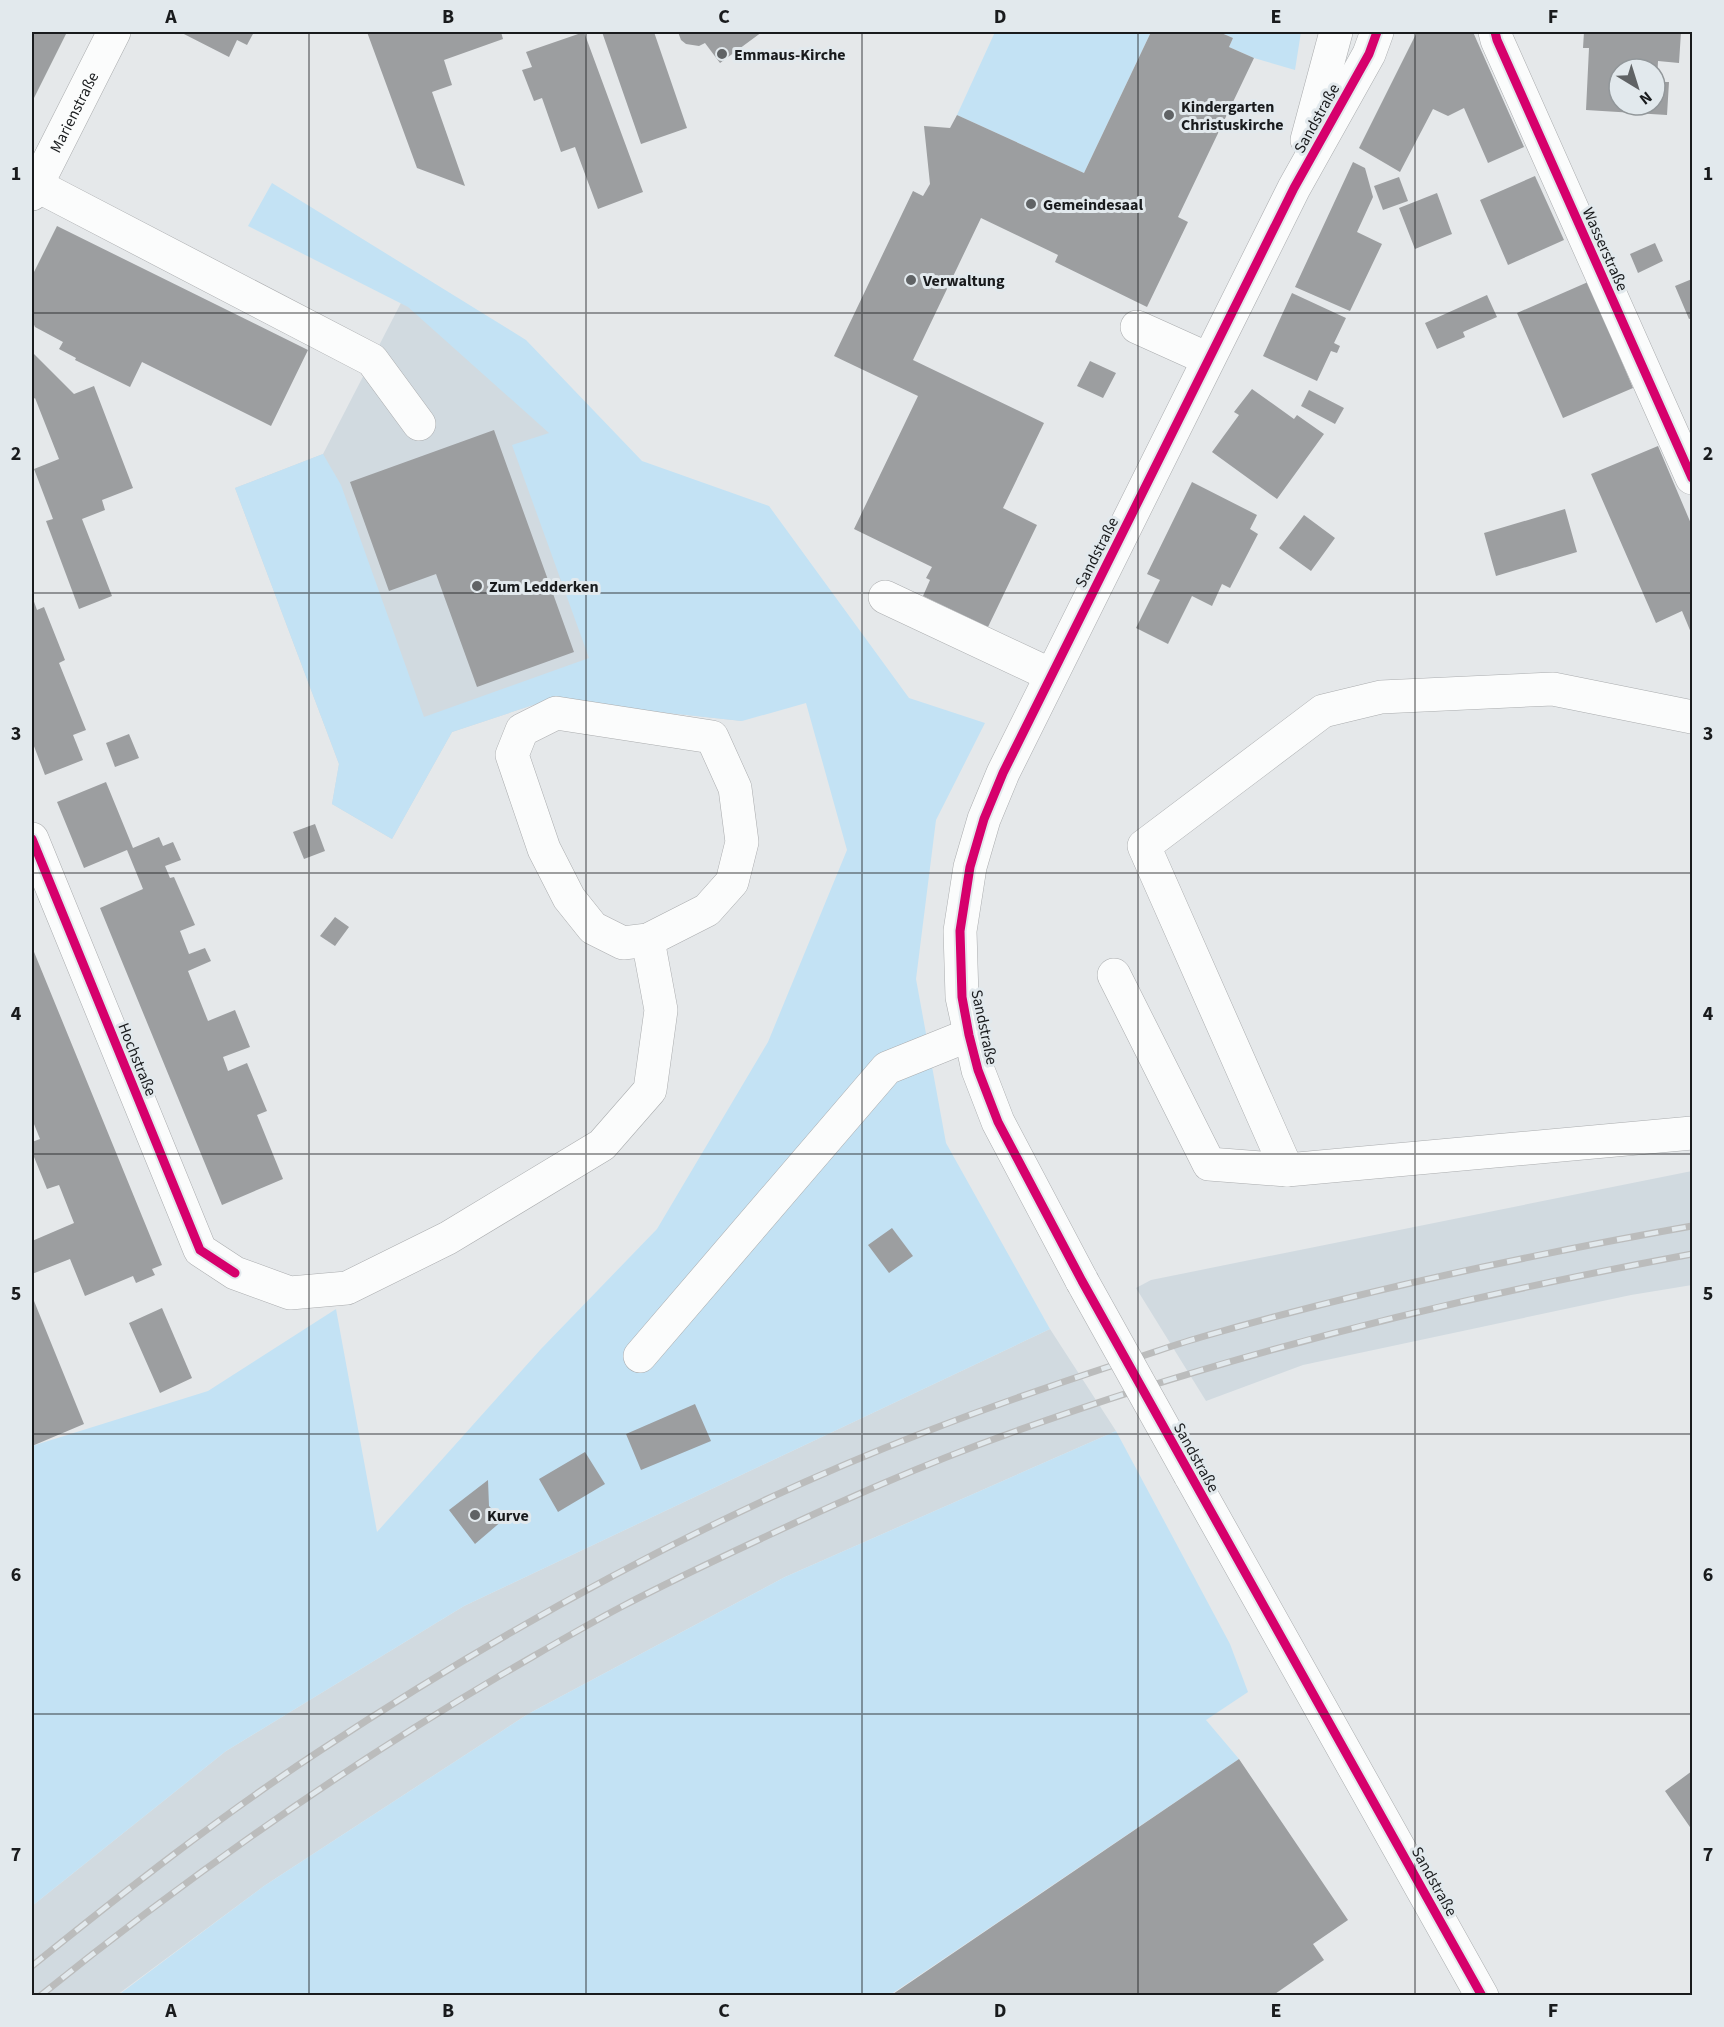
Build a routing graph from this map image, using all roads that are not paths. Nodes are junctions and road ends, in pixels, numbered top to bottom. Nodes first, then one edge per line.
1 (114, 32) edge
2 (1336, 32) edge
3 (1377, 32) edge
4 (1495, 32) edge
5 (1294, 188) junction
6 (34, 189) edge
7 (1137, 327) dead end
8 (1208, 359) junction
9 (419, 424) dead end
10 (1692, 478) edge
11 (885, 597) dead end
12 (1051, 675) junction
13 (1692, 717) edge
14 (32, 839) edge
15 (648, 940) junction
16 (1114, 975) dead end
17 (969, 1035) junction
18 (1692, 1133) edge
19 (1287, 1170) junction
20 (640, 1356) dead end
21 (1482, 1995) edge

1 - 6 street, Marienstraße
2 - 5 street, Sandstraße
3 - 5 street, Sandstraße
4 - 10 street, Wasserstraße
5 - 8 street, Sandstraße
6 - 9 street
7 - 8 street
8 - 12 street, Sandstraße
11 - 12 street
12 - 17 street, Sandstraße
13 - 19 street
14 - 15 street, Hochstraße
15 - 15 street
16 - 19 street
17 - 20 street
17 - 21 street, Sandstraße, bridge
18 - 19 street

